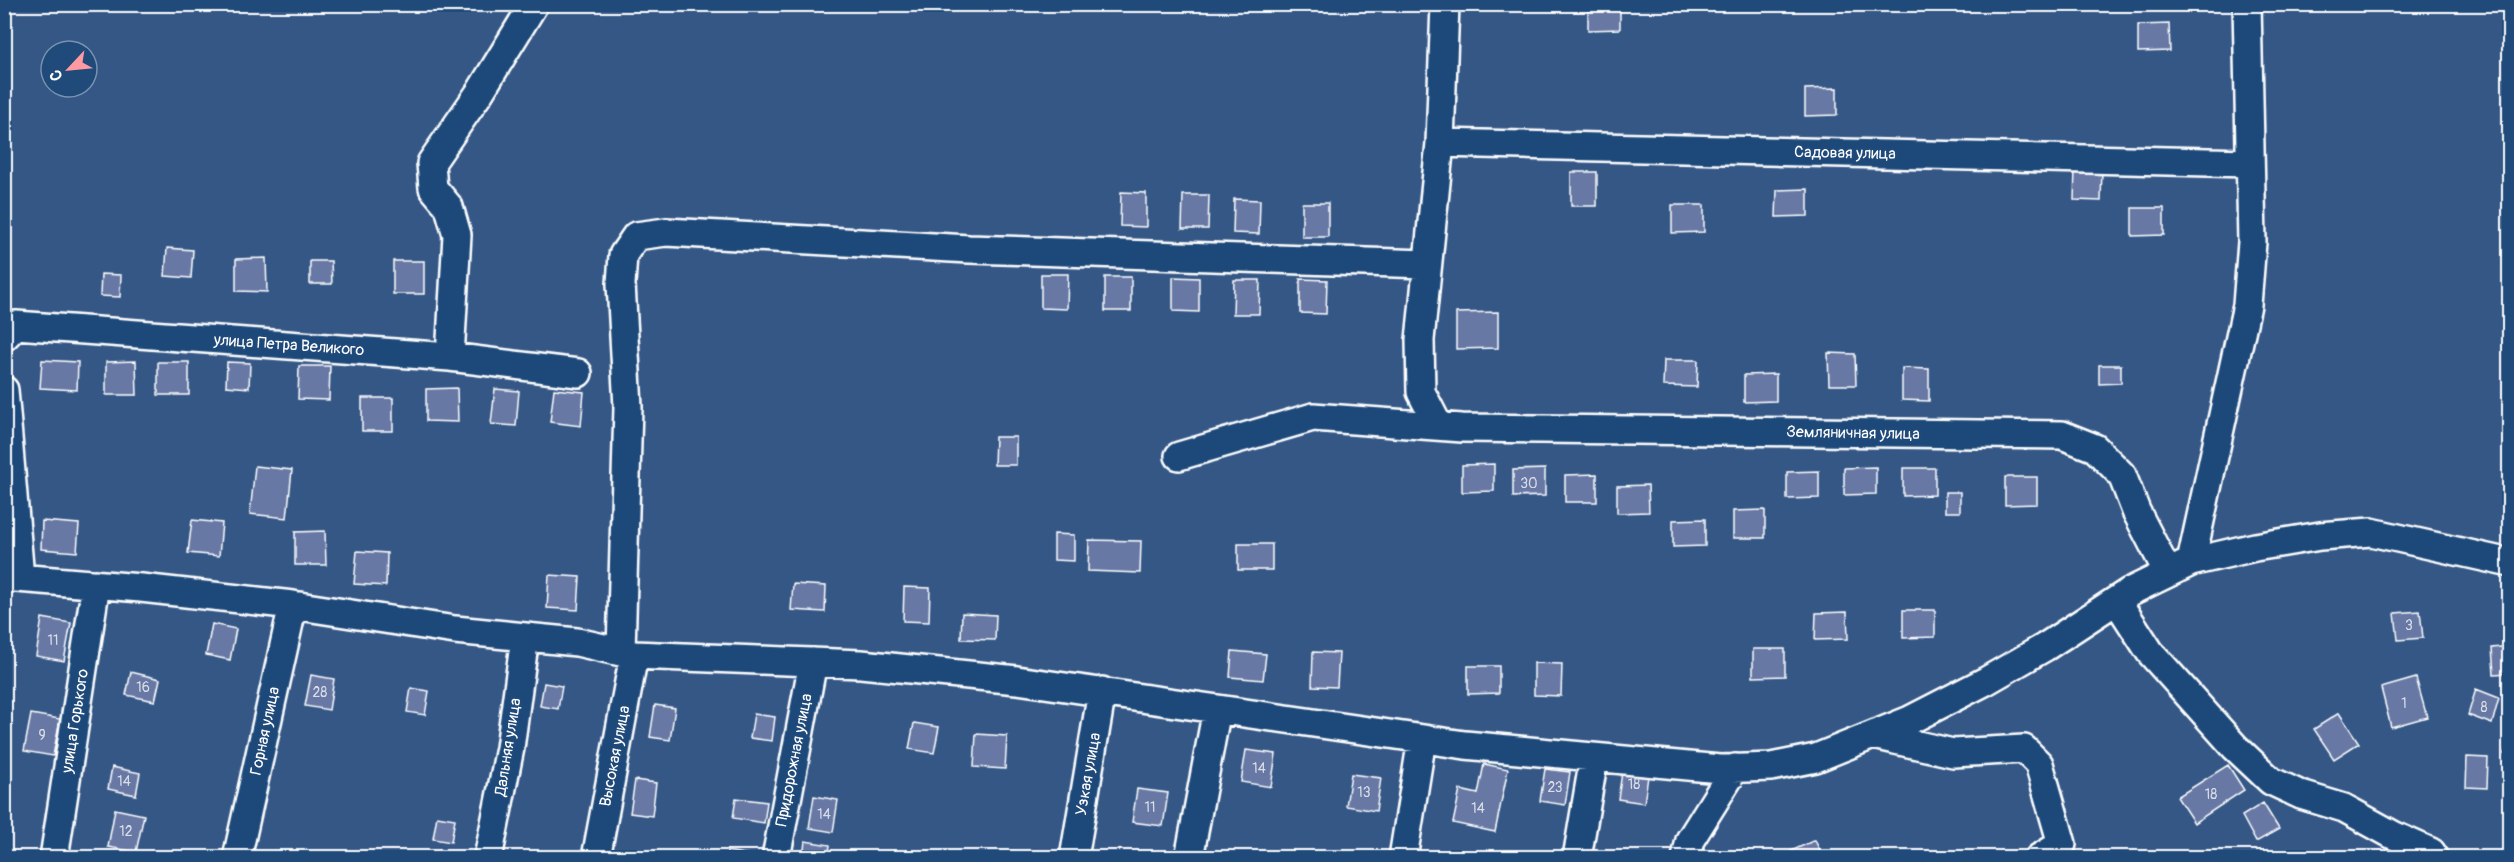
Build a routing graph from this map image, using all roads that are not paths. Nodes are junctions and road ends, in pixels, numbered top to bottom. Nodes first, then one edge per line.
1 (534, 4) edge
2 (1445, 4) edge
3 (2247, 4) edge
4 (1440, 143) junction
5 (2249, 163) junction
6 (1427, 264) junction
7 (4, 337) edge
8 (450, 357) junction
9 (578, 373) dead end
10 (4, 390) edge
11 (1450, 426) junction
12 (1179, 456) dead end
13 (2510, 563) edge
14 (2179, 568) junction
15 (12, 578) edge
16 (96, 584) junction
17 (2117, 601) junction
18 (293, 605) junction
19 (525, 637) junction
20 (627, 653) junction
21 (813, 662) junction
22 (1102, 691) junction
23 (1217, 709) junction
24 (1873, 735) junction
25 (1422, 739) junction
26 (1594, 758) junction
27 (1735, 768) junction
28 (2393, 846) edge
29 (2066, 851) edge
30 (54, 858) edge
31 (237, 858) edge
32 (488, 858) edge
33 (596, 858) edge
34 (776, 858) edge
35 (1074, 858) edge
36 (1189, 858) edge
37 (1403, 858) edge
38 (1577, 858) edge
39 (1686, 858) edge
40 (2039, 858) edge
41 (2435, 858) edge

1 - 8 street
2 - 4 street
3 - 5 street
4 - 5 street, Садовая улица
4 - 6 street
5 - 14 street
6 - 11 street
6 - 20 street, Высокая улица
7 - 8 street, улица Петра Великого
8 - 9 street, улица Петра Великого
10 - 15 street
11 - 12 street, Земляничная улица
11 - 14 street, Земляничная улица
13 - 14 street
14 - 17 street
15 - 16 street
16 - 18 street
16 - 30 street, улица Горького
17 - 24 street
17 - 28 street
18 - 19 street
18 - 31 street, Горная улица
19 - 20 street
19 - 32 street, Дальняя улица
20 - 21 street
20 - 33 street, Высокая улица
21 - 22 street
21 - 34 street, Придорожная улица
22 - 23 street
22 - 35 street, Узкая улица
23 - 25 street
23 - 36 street
24 - 27 street
24 - 29 street
25 - 26 street
25 - 37 street
26 - 27 street
26 - 38 street
27 - 39 street
28 - 41 street
29 - 40 street

